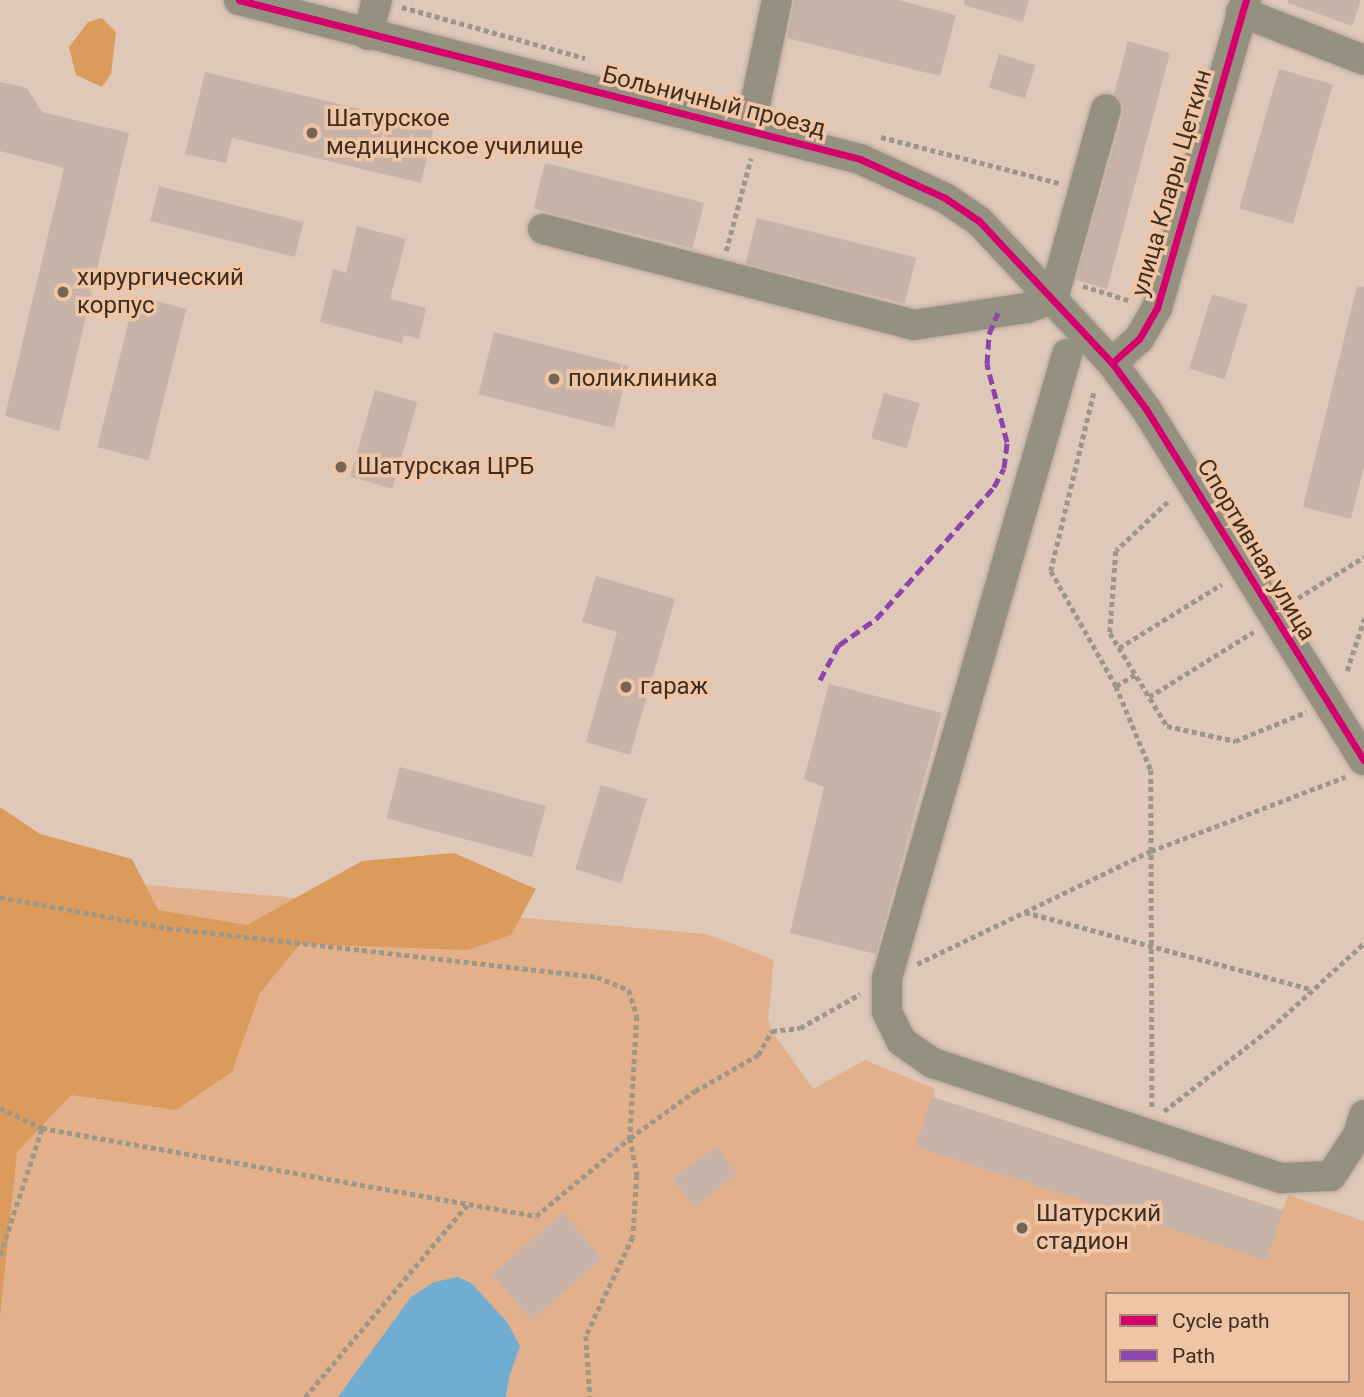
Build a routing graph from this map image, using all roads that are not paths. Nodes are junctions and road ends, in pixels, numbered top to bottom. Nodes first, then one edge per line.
1 (239, 0) edge
2 (377, 0) edge
3 (777, 0) edge
4 (1244, 6) edge
5 (368, 35) junction
6 (1364, 60) edge
7 (1106, 109) dead end
8 (756, 131) junction
9 (543, 229) dead end
10 (1056, 289) junction
11 (1066, 354) dead end
12 (1112, 363) junction
13 (1356, 767) edge
14 (1364, 1115) edge

1 - 5 street, Больничный проезд
2 - 5 street
3 - 8 street
4 - 6 street
4 - 12 street, улица Клары Цеткин
5 - 8 street, Больничный проезд
7 - 10 street
8 - 10 street, Больничный проезд
9 - 10 street
10 - 12 street, Больничный проезд
11 - 14 street
12 - 13 street, Спортивная улица

